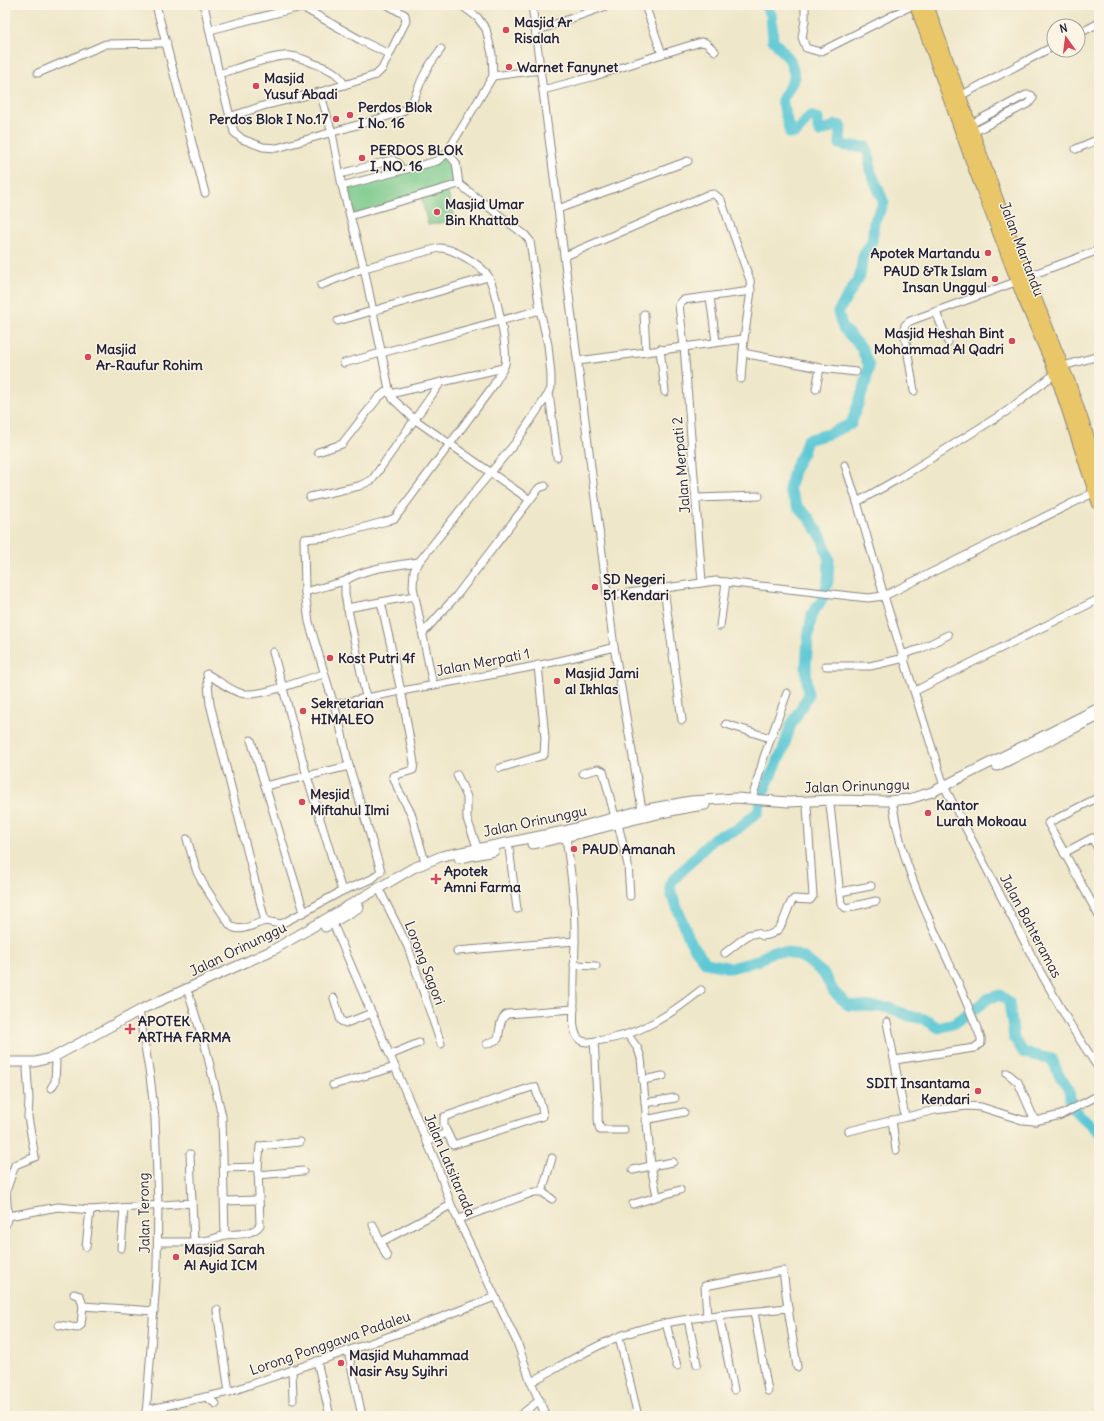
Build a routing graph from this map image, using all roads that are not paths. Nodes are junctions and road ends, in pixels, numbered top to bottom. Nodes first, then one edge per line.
1 (156, 5) edge
2 (204, 5) edge
3 (388, 5) edge
4 (461, 5) edge
5 (532, 5) edge
6 (609, 5) edge
7 (645, 5) edge
8 (805, 5) edge
9 (914, 5) edge
10 (927, 5) edge
11 (1099, 22) edge
12 (1086, 29) edge
13 (210, 30) junction
14 (536, 31) junction
15 (167, 43) junction
16 (441, 49) dead end
17 (1046, 50) edge
18 (715, 51) dead end
19 (389, 54) junction
20 (662, 54) junction
21 (540, 70) junction
22 (38, 72) dead end
23 (219, 74) junction
24 (493, 76) junction
25 (344, 85) junction
26 (543, 90) junction
27 (320, 92) junction
28 (960, 96) junction
29 (228, 117) junction
30 (972, 128) junction
31 (332, 133) junction
32 (1099, 139) edge
33 (1076, 149) dead end
34 (447, 152) junction
35 (688, 161) dead end
36 (401, 170) junction
37 (340, 174) junction
38 (459, 184) junction
39 (342, 186) junction
40 (205, 193) dead end
41 (558, 209) junction
42 (350, 216) junction
43 (1006, 238) junction
44 (1099, 250) edge
45 (565, 256) junction
46 (364, 268) junction
47 (488, 277) junction
48 (1022, 279) junction
49 (321, 285) dead end
50 (751, 291) junction
51 (710, 297) junction
52 (540, 310) junction
53 (373, 311) junction
54 (936, 312) junction
55 (644, 314) dead end
56 (500, 320) junction
57 (338, 321) dead end
58 (744, 339) junction
59 (716, 342) junction
60 (948, 342) dead end
61 (684, 346) junction
62 (660, 349) junction
63 (646, 350) junction
64 (382, 353) junction
65 (743, 353) junction
66 (1099, 356) edge
67 (578, 361) junction
68 (344, 363) dead end
69 (503, 368) junction
70 (820, 368) junction
71 (1059, 370) junction
72 (856, 372) dead end
73 (741, 379) dead end
74 (441, 382) junction
75 (816, 389) dead end
76 (914, 391) dead end
77 (390, 392) junction
78 (665, 392) dead end
79 (549, 393) junction
80 (414, 418) junction
81 (451, 444) junction
82 (318, 452) dead end
83 (557, 458) dead end
84 (845, 465) dead end
85 (1099, 470) edge
86 (491, 471) junction
87 (545, 486) dead end
88 (1095, 492) junction
89 (759, 496) dead end
90 (310, 497) dead end
91 (697, 498) junction
92 (530, 500) junction
93 (857, 502) junction
94 (1099, 504) edge
95 (419, 562) junction
96 (345, 582) junction
97 (702, 582) junction
98 (726, 582) junction
99 (664, 589) junction
100 (305, 592) junction
101 (414, 596) junction
102 (607, 596) junction
103 (884, 596) junction
104 (1099, 599) edge
105 (381, 602) junction
106 (347, 608) junction
107 (720, 626) dead end
108 (423, 633) junction
109 (948, 635) dead end
110 (614, 647) junction
111 (273, 652) dead end
112 (904, 656) junction
113 (538, 665) junction
114 (826, 666) dead end
115 (324, 674) junction
116 (433, 685) junction
117 (282, 687) junction
118 (401, 691) junction
119 (915, 691) junction
120 (787, 693) dead end
121 (366, 697) junction
122 (333, 705) junction
123 (1099, 708) edge
124 (1099, 716) edge
125 (682, 720) dead end
126 (726, 724) dead end
127 (770, 738) junction
128 (251, 740) dead end
129 (349, 766) junction
130 (500, 768) dead end
131 (583, 773) dead end
132 (457, 775) dead end
133 (307, 776) junction
134 (265, 786) junction
135 (945, 789) junction
136 (1099, 797) edge
137 (755, 801) junction
138 (771, 803) junction
139 (830, 805) junction
140 (807, 806) junction
141 (893, 806) junction
142 (643, 813) junction
143 (616, 820) junction
144 (1096, 836) edge
145 (566, 837) junction
146 (187, 839) dead end
147 (509, 848) junction
148 (1099, 850) edge
149 (479, 851) junction
150 (1064, 853) junction
151 (425, 862) junction
152 (380, 873) junction
153 (388, 885) junction
154 (871, 886) dead end
155 (342, 892) junction
156 (840, 892) junction
157 (381, 893) junction
158 (630, 896) dead end
159 (876, 902) dead end
160 (518, 909) dead end
161 (304, 912) junction
162 (1099, 916) edge
163 (331, 920) junction
164 (265, 921) junction
165 (575, 941) junction
166 (457, 951) dead end
167 (725, 953) dead end
168 (245, 965) junction
169 (574, 965) junction
170 (596, 966) dead end
171 (701, 990) dead end
172 (189, 995) junction
173 (334, 998) dead end
174 (574, 1009) junction
175 (372, 1013) junction
176 (139, 1014) junction
177 (887, 1022) dead end
178 (628, 1035) junction
179 (594, 1042) junction
180 (420, 1043) dead end
181 (441, 1044) dead end
182 (487, 1044) dead end
183 (390, 1055) junction
184 (895, 1060) junction
185 (5, 1062) edge
186 (56, 1062) junction
187 (395, 1067) junction
188 (5, 1068) edge
189 (27, 1069) junction
190 (1099, 1069) edge
191 (1007, 1073) dead end
192 (663, 1076) dead end
193 (643, 1080) junction
194 (333, 1085) dead end
195 (52, 1088) dead end
196 (1099, 1094) edge
197 (675, 1098) dead end
198 (645, 1103) junction
199 (684, 1112) dead end
200 (906, 1117) junction
201 (645, 1120) junction
202 (892, 1120) junction
203 (1034, 1121) junction
204 (624, 1130) dead end
205 (849, 1130) dead end
206 (446, 1133) junction
207 (300, 1142) dead end
208 (427, 1142) junction
209 (896, 1150) dead end
210 (190, 1154) dead end
211 (552, 1158) dead end
212 (673, 1162) dead end
213 (651, 1166) junction
214 (224, 1168) junction
215 (633, 1170) dead end
216 (258, 1171) junction
217 (303, 1171) dead end
218 (680, 1190) dead end
219 (542, 1192) junction
220 (658, 1196) junction
221 (552, 1199) dead end
222 (225, 1200) junction
223 (258, 1200) junction
224 (192, 1203) junction
225 (633, 1204) dead end
226 (158, 1205) junction
227 (451, 1205) junction
228 (124, 1208) junction
229 (90, 1210) junction
230 (8, 1216) junction
231 (459, 1219) junction
232 (374, 1225) dead end
233 (5, 1226) edge
234 (225, 1234) junction
235 (158, 1242) junction
236 (194, 1242) junction
237 (381, 1242) junction
238 (86, 1247) dead end
239 (121, 1248) dead end
240 (387, 1256) dead end
241 (74, 1294) dead end
242 (495, 1297) junction
243 (83, 1306) junction
244 (788, 1308) junction
245 (217, 1310) dead end
246 (154, 1311) junction
247 (754, 1312) junction
248 (719, 1315) junction
249 (707, 1317) junction
250 (688, 1319) junction
251 (666, 1323) junction
252 (59, 1325) dead end
253 (618, 1337) junction
254 (348, 1351) junction
255 (317, 1361) junction
256 (697, 1364) dead end
257 (677, 1366) dead end
258 (797, 1367) dead end
259 (292, 1369) junction
260 (531, 1382) junction
261 (734, 1390) dead end
262 (768, 1391) dead end
263 (229, 1392) junction
264 (206, 1396) junction
265 (293, 1400) dead end
266 (540, 1400) junction
267 (216, 1404) dead end
268 (146, 1413) edge
269 (330, 1416) edge
270 (362, 1416) edge
271 (519, 1416) edge
272 (546, 1416) edge
273 (638, 1416) edge

1 - 15 street
2 - 13 street
3 - 19 street
4 - 24 street
5 - 14 street
6 - 14 street
7 - 20 street
8 - 9 street
9 - 43 highway, Jalan Martandu
10 - 28 highway, Jalan Martandu
11 - 12 street
13 - 19 street
13 - 23 street
14 - 21 street
15 - 22 street
15 - 40 street
16 - 31 street
17 - 28 street
18 - 20 street
19 - 25 street
20 - 26 street
21 - 24 street
21 - 26 street
23 - 25 street
23 - 29 street
24 - 34 street
25 - 27 street
26 - 41 street
27 - 29 street
27 - 31 street
28 - 30 highway, Jalan Martandu
29 - 31 street
30 - 30 street
30 - 43 highway, Jalan Martandu
31 - 37 street
32 - 33 street
34 - 36 street
34 - 38 street
35 - 41 street
36 - 37 street
36 - 39 street
37 - 39 street
38 - 42 street
38 - 52 street
39 - 42 street
41 - 45 street
42 - 46 street
43 - 48 highway, Jalan Martandu
44 - 48 street
45 - 50 street
45 - 67 street
46 - 47 street
46 - 49 street
46 - 53 street
47 - 53 street
47 - 56 street
48 - 54 street
48 - 71 highway, Jalan Martandu
50 - 51 street
50 - 58 street
51 - 59 street
51 - 61 street, Jalan Merpati 2
52 - 56 street
52 - 79 street
53 - 57 street
53 - 64 street
54 - 60 street
54 - 76 street
55 - 63 street
56 - 64 street
56 - 69 street
58 - 59 street
58 - 65 street
59 - 61 street
61 - 62 street
61 - 91 street, Jalan Merpati 2
62 - 63 street
62 - 78 street
63 - 67 street
64 - 68 street
64 - 77 street
65 - 70 street
65 - 73 street
66 - 71 street
67 - 102 street
69 - 74 street
69 - 81 street
70 - 72 street
70 - 75 street
71 - 85 highway, Jalan Martandu
71 - 88 highway, Jalan Martandu
71 - 93 street
74 - 77 street
74 - 80 street
77 - 80 street
77 - 82 street
79 - 83 street
79 - 86 street
80 - 81 street
80 - 90 street
81 - 86 street
81 - 100 street
84 - 93 street, Jalan Bahteramas
86 - 92 street
86 - 95 street
87 - 92 street
88 - 94 highway, Jalan Martandu
88 - 103 street
89 - 91 street
91 - 97 street, Jalan Merpati 2
92 - 108 street
93 - 103 street, Jalan Bahteramas
95 - 96 street
95 - 101 street
96 - 100 street
96 - 106 street
97 - 98 street
97 - 99 street
98 - 103 street
98 - 107 street
99 - 102 street
99 - 125 street
100 - 115 street
101 - 105 street
101 - 108 street
102 - 110 street
103 - 112 street, Jalan Bahteramas
104 - 119 street
105 - 106 street
105 - 118 street
106 - 121 street
108 - 116 street
109 - 112 street
110 - 113 street, Jalan Merpati 1
110 - 142 street
111 - 117 street
112 - 114 street
112 - 119 street, Jalan Bahteramas
113 - 116 street, Jalan Merpati 1
113 - 130 street
115 - 117 street
115 - 122 street
116 - 118 street, Jalan Merpati 1
117 - 133 street
117 - 164 street
118 - 121 street, Jalan Merpati 1
118 - 151 street
119 - 135 street, Jalan Bahteramas
120 - 127 street
121 - 122 street, Jalan Merpati 1
122 - 129 street
123 - 135 street, Jalan Orinunggu
124 - 135 street, Jalan Orinunggu
126 - 127 street
127 - 137 street
128 - 134 street
129 - 133 street
129 - 152 street
131 - 143 street
132 - 149 street
133 - 134 street
133 - 155 street
134 - 161 street
135 - 138 street, Jalan Orinunggu
135 - 141 street, Jalan Orinunggu
135 - 190 street, Jalan Bahteramas
136 - 150 street
137 - 138 street, Jalan Orinunggu
137 - 142 street, Jalan Orinunggu
138 - 140 street, Jalan Orinunggu
139 - 140 street, Jalan Orinunggu
139 - 141 street, Jalan Orinunggu
139 - 156 street
140 - 167 street
141 - 184 street
142 - 143 street, Jalan Orinunggu
143 - 145 street, Jalan Orinunggu
143 - 149 street, Jalan Orinunggu
143 - 158 street
144 - 148 street
144 - 150 street
145 - 147 street, Jalan Orinunggu
145 - 165 street
146 - 164 street
147 - 149 street, Jalan Orinunggu
147 - 160 street
149 - 151 street, Jalan Orinunggu
149 - 153 street, Jalan Orinunggu
150 - 162 street
151 - 153 street, Jalan Orinunggu
152 - 153 street
152 - 155 street
153 - 157 street, Jalan Orinunggu
153 - 163 street, Jalan Orinunggu
154 - 156 street
155 - 161 street
156 - 159 street
157 - 163 street, Jalan Orinunggu
157 - 181 street, Lorong Sagori
161 - 164 street
163 - 168 street, Jalan Orinunggu
163 - 175 street, Jalan Latsitarada
165 - 166 street
165 - 169 street
168 - 172 street, Jalan Orinunggu
168 - 176 street, Jalan Orinunggu
169 - 170 street
169 - 174 street
171 - 178 street
172 - 176 street, Jalan Orinunggu
172 - 214 street
173 - 175 street
174 - 179 street
174 - 182 street
175 - 183 street, Jalan Latsitarada
176 - 185 street, Jalan Orinunggu
176 - 186 street, Jalan Orinunggu
176 - 226 street, Jalan Terong
177 - 184 street
178 - 179 street
178 - 193 street
179 - 204 street
180 - 183 street
183 - 187 street, Jalan Latsitarada
184 - 200 street
186 - 189 street, Jalan Orinunggu
186 - 195 street
187 - 194 street
187 - 208 street, Jalan Latsitarada
188 - 189 street, Jalan Orinunggu
189 - 230 street
191 - 203 street
192 - 193 street
193 - 198 street
196 - 203 street
197 - 198 street
198 - 201 street
199 - 201 street
200 - 202 street
200 - 203 street
201 - 213 street
202 - 205 street
202 - 209 street
206 - 206 street
206 - 208 street
207 - 216 street
208 - 227 street, Jalan Latsitarada
210 - 224 street
211 - 219 street
212 - 213 street
213 - 215 street
213 - 220 street
214 - 216 street
214 - 222 street
216 - 217 street
216 - 223 street
218 - 220 street
219 - 221 street
219 - 231 street
220 - 225 street
222 - 223 street
222 - 234 street
223 - 234 street
224 - 226 street
224 - 236 street
226 - 228 street
226 - 235 street, Jalan Terong
227 - 231 street, Jalan Latsitarada
227 - 237 street
228 - 229 street
228 - 239 street
229 - 230 street
229 - 238 street
230 - 233 street
231 - 242 street, Jalan Latsitarada
232 - 237 street
234 - 236 street
235 - 236 street
235 - 246 street, Jalan Terong
237 - 240 street
241 - 243 street
242 - 254 street, Lorong Ponggawa Padaleu
242 - 260 street, Jalan Latsitarada
243 - 246 street
243 - 252 street
244 - 247 street
244 - 249 street
244 - 258 street
245 - 263 street
246 - 268 street, Jalan Terong
247 - 248 street
247 - 262 street
248 - 249 street
248 - 261 street
249 - 250 street
250 - 251 street
250 - 256 street
251 - 253 street
251 - 257 street
253 - 260 street
253 - 273 street
254 - 255 street, Lorong Ponggawa Padaleu
254 - 270 street
255 - 259 street, Lorong Ponggawa Padaleu
255 - 269 street
259 - 263 street, Lorong Ponggawa Padaleu
259 - 265 street
260 - 266 street, Jalan Latsitarada
263 - 264 street, Lorong Ponggawa Padaleu
264 - 267 street
264 - 268 street, Lorong Ponggawa Padaleu
266 - 271 street
266 - 272 street, Jalan Latsitarada

